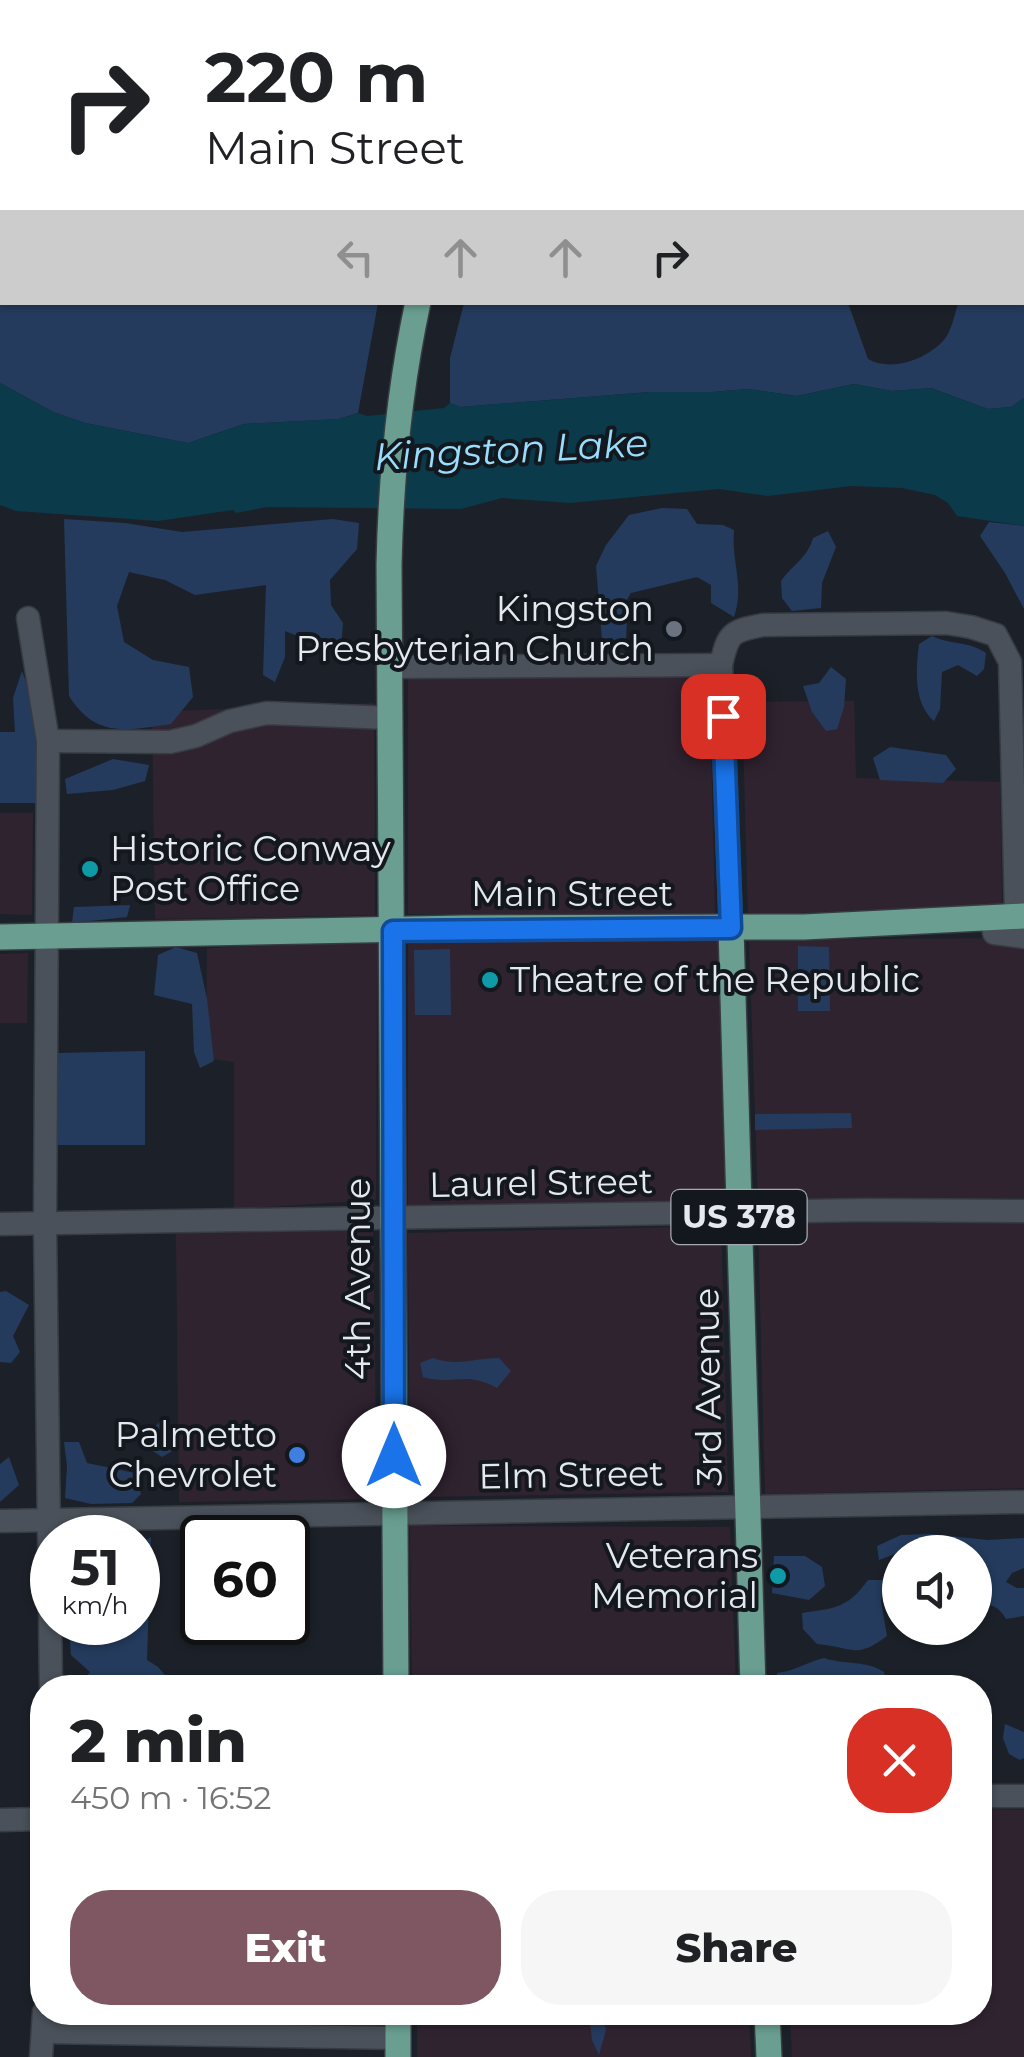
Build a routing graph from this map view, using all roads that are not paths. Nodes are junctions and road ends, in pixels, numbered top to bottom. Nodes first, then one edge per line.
1 (417, 305) edge
2 (28, 618) dead end
3 (722, 664) junction
4 (389, 667) junction
5 (390, 718) junction
6 (48, 741) junction
7 (1019, 791) edge
8 (1014, 921) edge
9 (731, 928) junction
10 (393, 931) junction
11 (0, 938) edge
12 (48, 938) junction
13 (1024, 1211) edge
14 (739, 1214) junction
15 (392, 1220) junction
16 (0, 1224) edge
17 (45, 1224) junction
18 (1024, 1502) edge
19 (746, 1506) junction
20 (394, 1514) junction
21 (47, 1515) edge
22 (160, 1519) edge
23 (0, 1520) edge
24 (30, 1521) edge
25 (49, 1645) edge
26 (50, 1675) edge
27 (396, 1675) edge
28 (752, 1675) edge
29 (992, 1796) edge
30 (1024, 1796) edge
31 (30, 1819) edge
32 (0, 1820) edge
33 (44, 2025) edge
34 (120, 2025) edge
35 (768, 2025) edge
36 (398, 2036) edge
37 (41, 2057) edge
38 (769, 2057) edge

1 - 4 main road, 4th Avenue
2 - 6 street
3 - 4 street
3 - 7 street
3 - 9 street, 3rd Avenue
4 - 5 main road, 4th Avenue
5 - 6 street
5 - 10 main road, 4th Avenue
6 - 12 street
7 - 8 street
8 - 9 main road, Main Street
9 - 10 main road, Main Street
9 - 14 main road, 3rd Avenue / US 378
10 - 12 main road, Main Street
10 - 15 main road, 4th Avenue
11 - 12 main road, Main Street
12 - 17 street
13 - 14 street, Laurel Street
14 - 15 street, Laurel Street
14 - 19 main road, 3rd Avenue / US 378
15 - 17 street, Laurel Street
15 - 20 main road, 4th Avenue
16 - 17 street, Laurel Street
17 - 21 street
18 - 19 street, Elm Street
19 - 20 street, Elm Street
19 - 28 main road, 3rd Avenue / US 378
20 - 22 street, Elm Street
20 - 27 main road, 4th Avenue
23 - 24 street, Elm Street
25 - 26 street
29 - 30 street
31 - 32 street
33 - 37 street
34 - 36 street
35 - 38 main road

